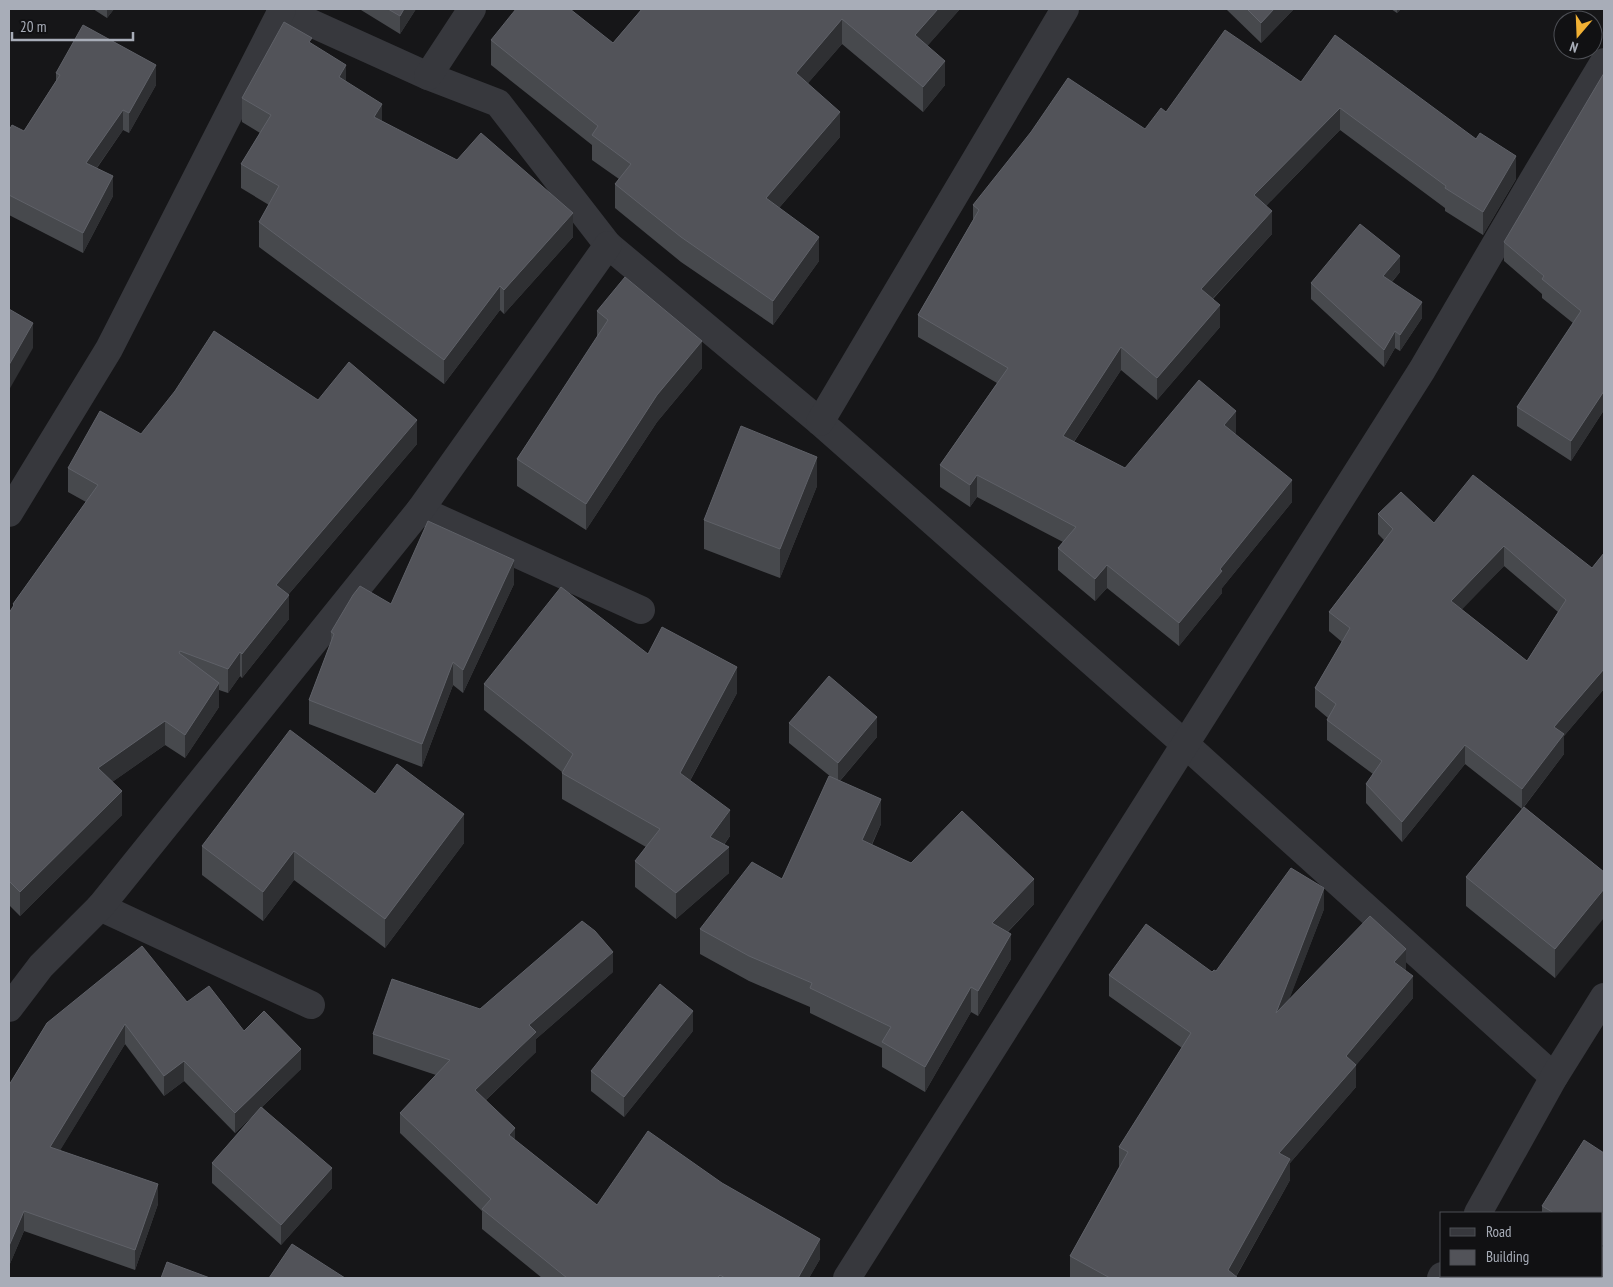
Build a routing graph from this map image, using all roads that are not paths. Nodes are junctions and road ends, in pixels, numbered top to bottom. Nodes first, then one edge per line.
1 (281, 9) edge
2 (472, 9) edge
3 (1065, 9) edge
4 (1604, 62) edge
5 (428, 76) junction
6 (608, 245) junction
7 (820, 422) junction
8 (420, 510) junction
9 (9, 512) edge
10 (641, 610) dead end
11 (1186, 745) junction
12 (100, 907) junction
13 (1604, 997) edge
14 (311, 1005) dead end
15 (9, 1008) edge
16 (1554, 1077) junction
17 (1479, 1212) edge
18 (847, 1278) edge

1 - 5 street
1 - 9 street
2 - 5 street
3 - 7 street
4 - 11 street
5 - 6 street
6 - 7 street
6 - 8 street
7 - 11 street
8 - 10 street
8 - 12 street
11 - 16 street
11 - 18 street
12 - 14 street
12 - 15 street
13 - 16 street
16 - 17 street

